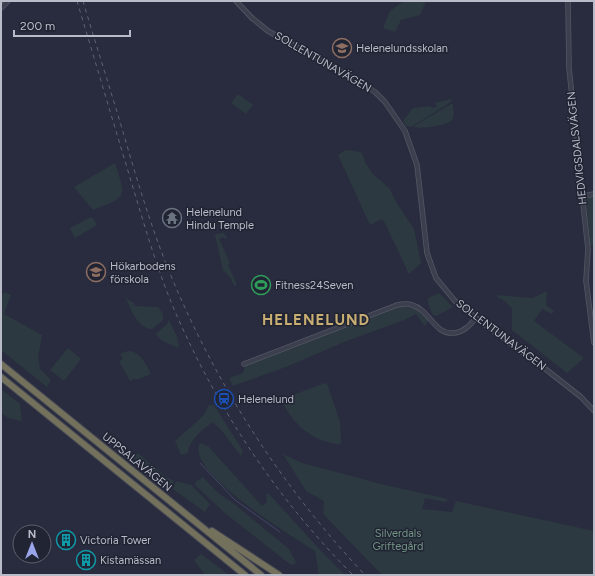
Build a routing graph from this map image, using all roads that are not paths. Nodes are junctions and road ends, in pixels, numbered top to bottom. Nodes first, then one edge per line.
1 (8, 1) edge
2 (236, 1) edge
3 (568, 1) edge
4 (1, 8) edge
5 (594, 194) edge
6 (583, 196) junction
7 (476, 318) junction
8 (594, 343) edge
9 (1, 364) edge
10 (244, 364) dead end
11 (1, 377) edge
12 (594, 410) edge
13 (184, 513) junction
14 (244, 575) edge
15 (261, 575) edge
16 (279, 575) edge

1 - 4 street
2 - 7 street, SOLLENTUNAVÄGEN
3 - 6 street, HEDVIGSDALSVÄGEN
5 - 6 street
6 - 8 street, HEDVIGSDALSVÄGEN
7 - 10 street
7 - 12 street, SOLLENTUNAVÄGEN
9 - 13 highway, UPPSALAVÄGEN
11 - 14 highway, UPPSALAVÄGEN
13 - 15 highway, UPPSALAVÄGEN
13 - 16 highway

